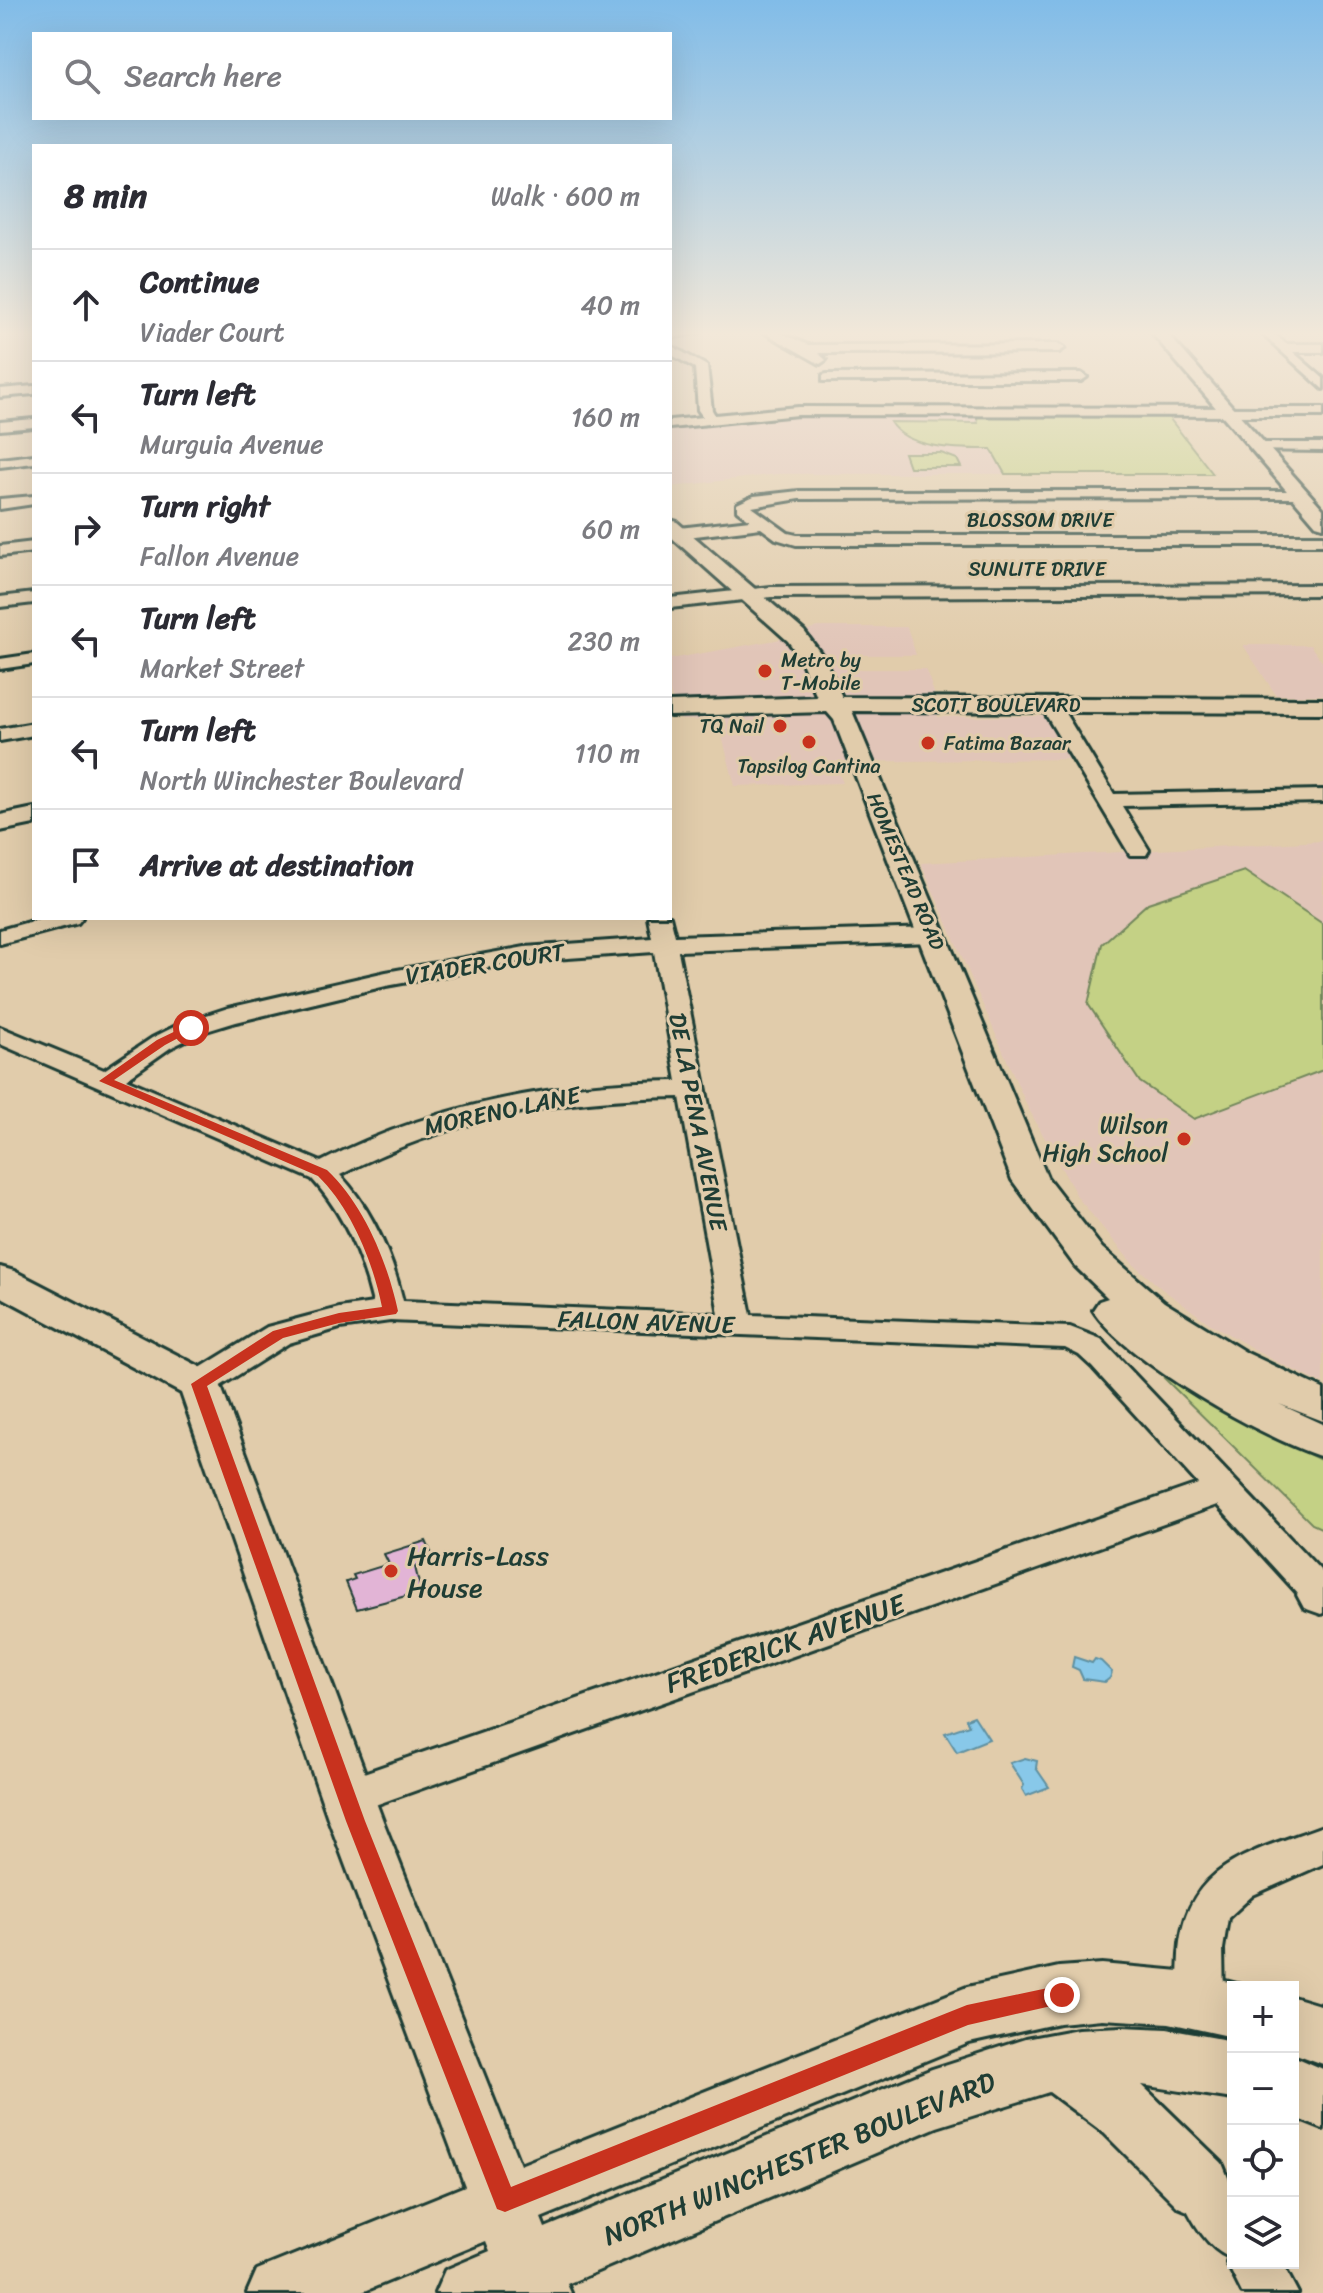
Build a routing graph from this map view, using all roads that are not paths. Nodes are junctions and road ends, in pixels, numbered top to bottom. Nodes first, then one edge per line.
1 (1250, 439) edge
2 (1257, 447) junction
3 (1323, 447) edge
4 (32, 459) edge
5 (0, 463) edge
6 (1300, 495) junction
7 (32, 500) edge
8 (0, 504) edge
9 (1323, 521) edge
10 (761, 523) junction
11 (674, 530) edge
12 (1323, 540) edge
13 (32, 547) edge
14 (0, 551) edge
15 (1323, 590) edge
16 (750, 593) junction
17 (32, 598) edge
18 (0, 602) edge
19 (672, 603) edge
20 (32, 659) edge
21 (0, 664) edge
22 (835, 704) junction
23 (1050, 705) junction
24 (1323, 706) edge
25 (672, 709) edge
26 (32, 729) edge
27 (0, 735) edge
28 (1323, 796) edge
29 (1109, 800) junction
30 (32, 816) edge
31 (0, 823) edge
32 (1138, 850) dead end
33 (63, 920) edge
34 (662, 931) edge
35 (933, 935) junction
36 (0, 937) edge
37 (0, 1035) edge
38 (105, 1081) junction
39 (692, 1089) junction
40 (322, 1173) junction
41 (1030, 1180) junction
42 (0, 1280) edge
43 (390, 1311) junction
44 (737, 1326) junction
45 (199, 1384) junction
46 (1323, 1406) edge
47 (1323, 1441) edge
48 (1223, 1489) junction
49 (1323, 1595) edge
50 (347, 1797) junction
51 (1323, 1845) edge
52 (1217, 2004) edge
53 (1299, 2027) edge
54 (1323, 2035) edge
55 (1056, 2061) junction
56 (1227, 2069) edge
57 (1299, 2089) edge
58 (1323, 2099) edge
59 (1200, 2185) joint
60 (505, 2201) junction
61 (1227, 2225) edge
62 (1256, 2269) edge
63 (534, 2280) edge
64 (280, 2293) edge
65 (468, 2293) edge
66 (1272, 2293) edge

1 - 2 main road
2 - 3 street
2 - 6 main road
4 - 5 street
6 - 9 main road
6 - 10 street
7 - 8 street
10 - 11 street
10 - 12 street, BLOSSOM DRIVE
11 - 16 main road, HOMESTEAD ROAD
13 - 14 street
15 - 16 street, SUNLITE DRIVE
16 - 19 street, SUNLITE DRIVE
16 - 22 main road, HOMESTEAD ROAD
17 - 18 street
20 - 21 street
22 - 23 main road, SCOTT BOULEVARD
22 - 25 main road, SCOTT BOULEVARD
22 - 35 main road, HOMESTEAD ROAD
23 - 24 main road, SCOTT BOULEVARD
23 - 29 street
26 - 27 street
28 - 29 street
29 - 32 street
30 - 31 main road
33 - 36 street
34 - 35 street, VIADER COURT
34 - 38 street, VIADER COURT
34 - 39 street, DE LA PENA AVENUE
35 - 41 main road, HOMESTEAD ROAD
37 - 38 street
38 - 40 street
39 - 40 street, MORENO LANE
39 - 44 street, DE LA PENA AVENUE
40 - 43 street
41 - 46 main road, HOMESTEAD ROAD
41 - 47 main road, HOMESTEAD ROAD
42 - 45 main road
43 - 44 street, FALLON AVENUE
43 - 45 street, FALLON AVENUE
44 - 48 street, FALLON AVENUE
45 - 50 main road
48 - 49 street, FALLON AVENUE
48 - 50 street, FREDERICK AVENUE
50 - 60 main road
51 - 52 street
52 - 60 main road
53 - 54 main road
55 - 56 main road, NORTH WINCHESTER BOULEVARD
55 - 59 main road
55 - 63 main road, NORTH WINCHESTER BOULEVARD
57 - 58 main road
59 - 61 street
60 - 63 main road
60 - 64 main road
62 - 66 street
63 - 65 main road, NORTH WINCHESTER BOULEVARD

